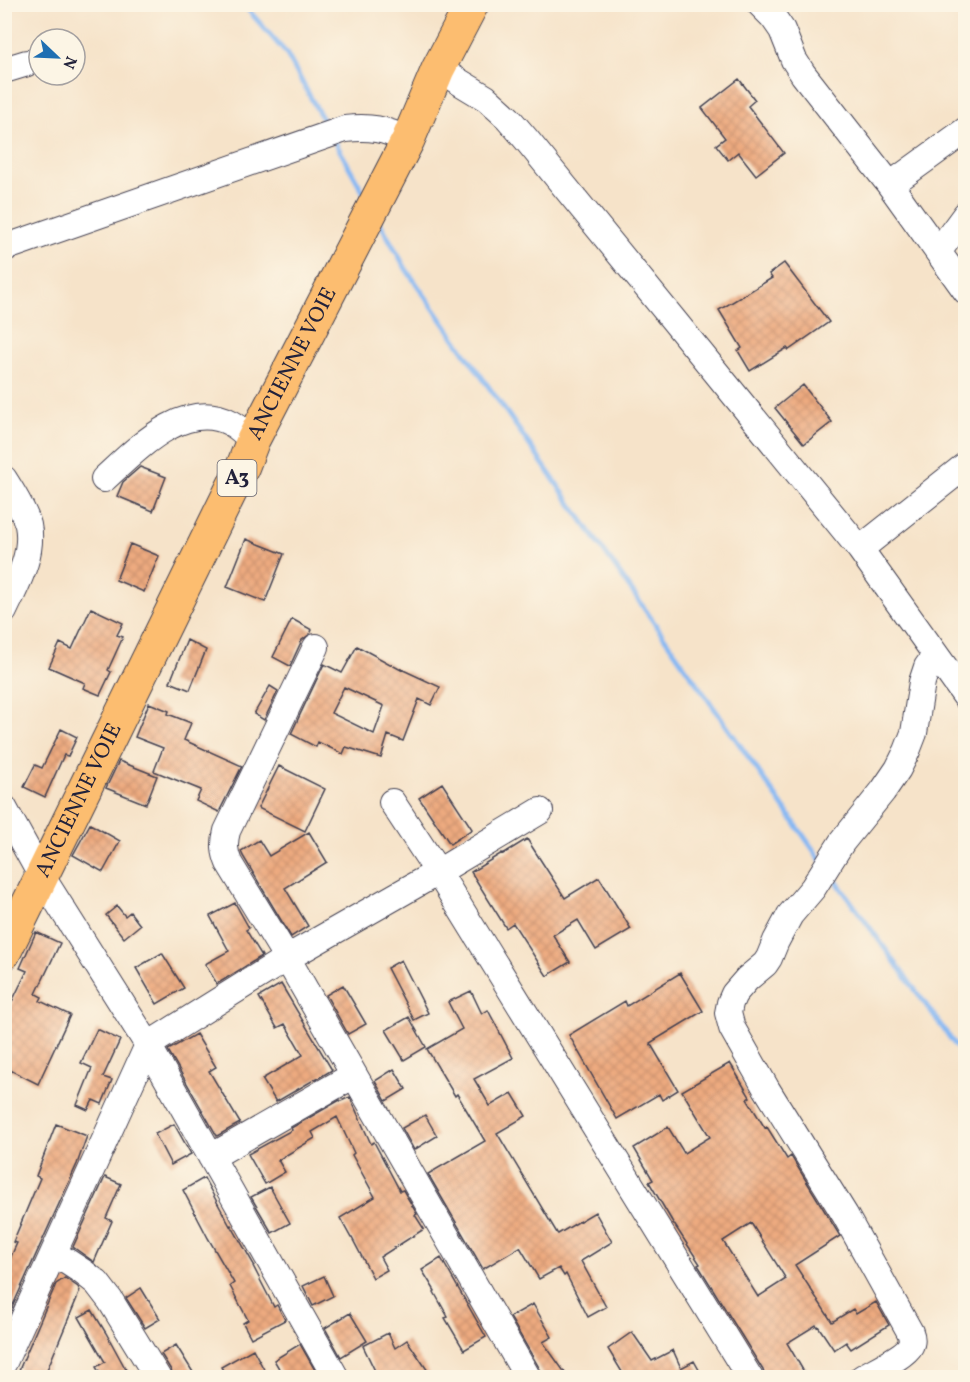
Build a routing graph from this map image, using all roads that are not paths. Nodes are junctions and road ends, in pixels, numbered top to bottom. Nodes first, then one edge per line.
1 (472, 4) edge
2 (760, 4) edge
3 (438, 69) junction
4 (966, 130) edge
5 (408, 141) junction
6 (890, 185) junction
7 (966, 214) edge
8 (4, 248) edge
9 (938, 252) junction
10 (966, 291) edge
11 (253, 440) junction
12 (966, 465) edge
13 (4, 478) edge
14 (104, 479) dead end
15 (860, 549) junction
16 (4, 611) edge
17 (316, 647) dead end
18 (935, 656) junction
19 (966, 697) edge
20 (392, 802) dead end
21 (4, 808) edge
22 (540, 811) dead end
23 (438, 872) junction
24 (42, 877) junction
25 (4, 953) edge
26 (287, 958) junction
27 (148, 1045) junction
28 (354, 1074) junction
29 (212, 1157) junction
30 (54, 1253) junction
31 (4, 1362) edge
32 (158, 1377) edge
33 (336, 1377) edge
34 (528, 1377) edge
35 (750, 1377) edge
36 (862, 1377) edge

1 - 3 main road, ANCIENNE VOIE / A3
2 - 6 street
3 - 5 main road, ANCIENNE VOIE / A3
3 - 15 street
4 - 6 street
5 - 8 street
5 - 11 main road, ANCIENNE VOIE / A3
6 - 9 street
7 - 9 street
9 - 10 street
11 - 14 street
11 - 24 main road, ANCIENNE VOIE / A3
12 - 15 street
13 - 16 street
15 - 18 street
17 - 26 street
18 - 19 street
18 - 36 street
20 - 23 street
21 - 24 street
22 - 23 street
23 - 26 street
23 - 35 street
24 - 25 main road, ANCIENNE VOIE / A3
24 - 27 street
26 - 27 street
26 - 28 street
27 - 29 street
27 - 30 street
28 - 29 street
28 - 34 street
29 - 33 street
30 - 31 street
30 - 32 street

